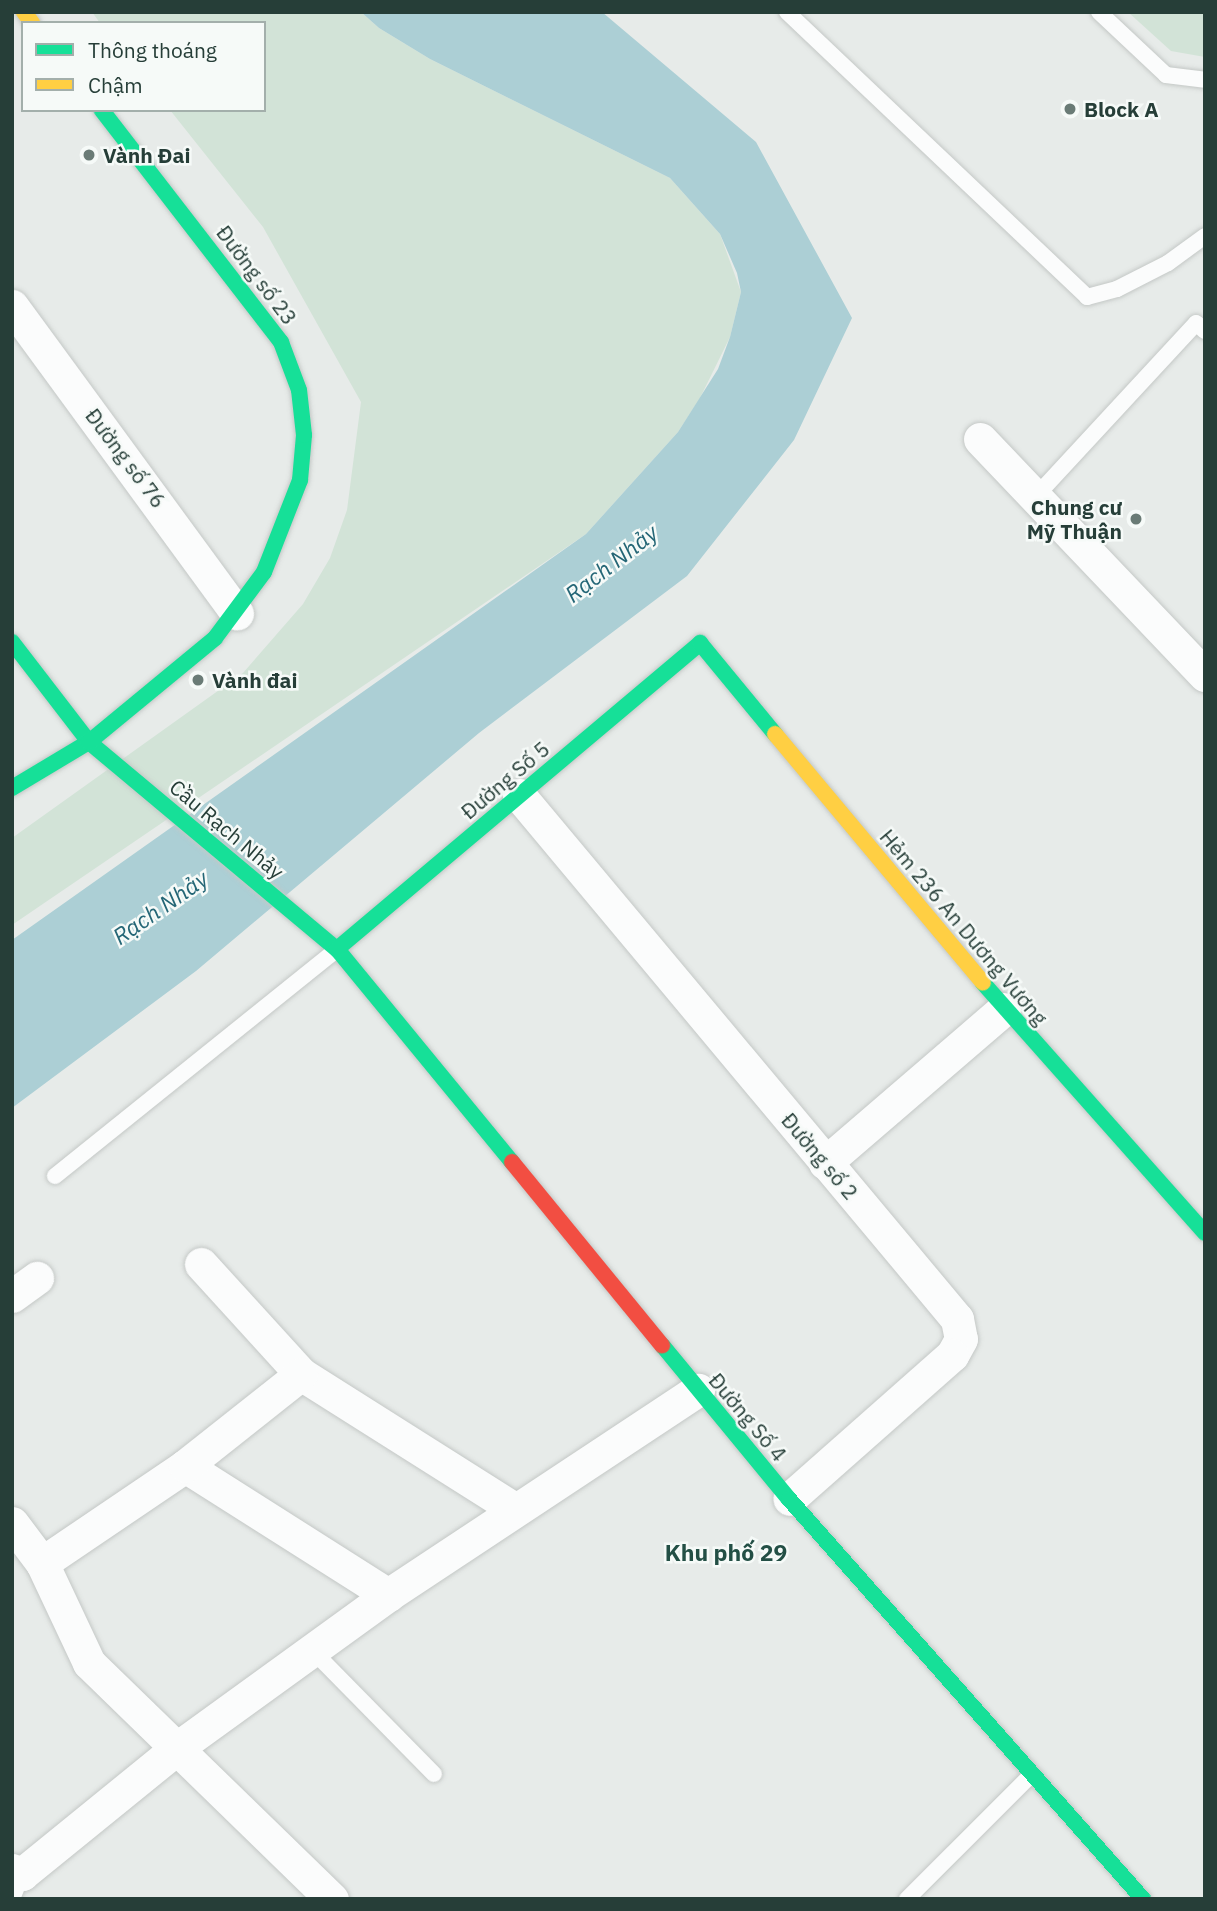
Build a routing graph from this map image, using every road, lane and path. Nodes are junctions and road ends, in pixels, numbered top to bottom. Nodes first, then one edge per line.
1 (1099, 12) edge
2 (788, 13) edge
3 (1205, 80) edge
4 (104, 112) edge
5 (1205, 236) edge
6 (12, 306) edge
7 (1205, 331) edge
8 (980, 439) dead end
9 (1037, 495) junction
10 (237, 612) junction
11 (12, 642) edge
12 (700, 643) joint
13 (1205, 675) edge
14 (89, 742) junction
15 (12, 788) edge
16 (519, 795) junction
17 (337, 949) junction
18 (1004, 1009) junction
19 (825, 1163) junction
20 (55, 1176) dead end
21 (1205, 1233) edge
22 (201, 1265) dead end
23 (301, 1374) junction
24 (698, 1390) junction
25 (185, 1466) junction
26 (789, 1499) junction
27 (513, 1508) junction
28 (12, 1523) edge
29 (42, 1563) junction
30 (388, 1595) junction
31 (314, 1652) junction
32 (177, 1748) junction
33 (433, 1774) dead end
34 (1030, 1776) junction
35 (15, 1881) edge
36 (332, 1899) edge
37 (907, 1899) edge
38 (1143, 1899) edge

1 - 3 lane
2 - 5 lane
4 - 10 street, Đường số 23
6 - 10 street, Đường số 76
7 - 9 lane
8 - 9 street
9 - 13 street
10 - 14 street, Đường số 23
11 - 14 street, Cầu Rạch Nhảy
12 - 16 street, Đường Số 5
12 - 18 street, Hẻm 236 An Dương Vương
14 - 15 street, Đường số 23
14 - 17 street, Cầu Rạch Nhảy
16 - 17 street, Đường Số 5
16 - 19 street, Đường số 2
17 - 20 lane
17 - 24 street, Đường Số 4
18 - 19 street
18 - 21 street, Hẻm 236 An Dương Vương
19 - 26 street, Đường số 2
22 - 23 street
23 - 25 street
23 - 27 street
24 - 26 street, Đường Số 4
24 - 27 street
25 - 29 street
25 - 30 street
26 - 34 street, Đường Số 4
27 - 30 street
28 - 29 street
29 - 32 street
30 - 31 street
31 - 32 street
31 - 33 lane
32 - 35 street
32 - 36 street
34 - 37 lane
34 - 38 street, Đường Số 4

